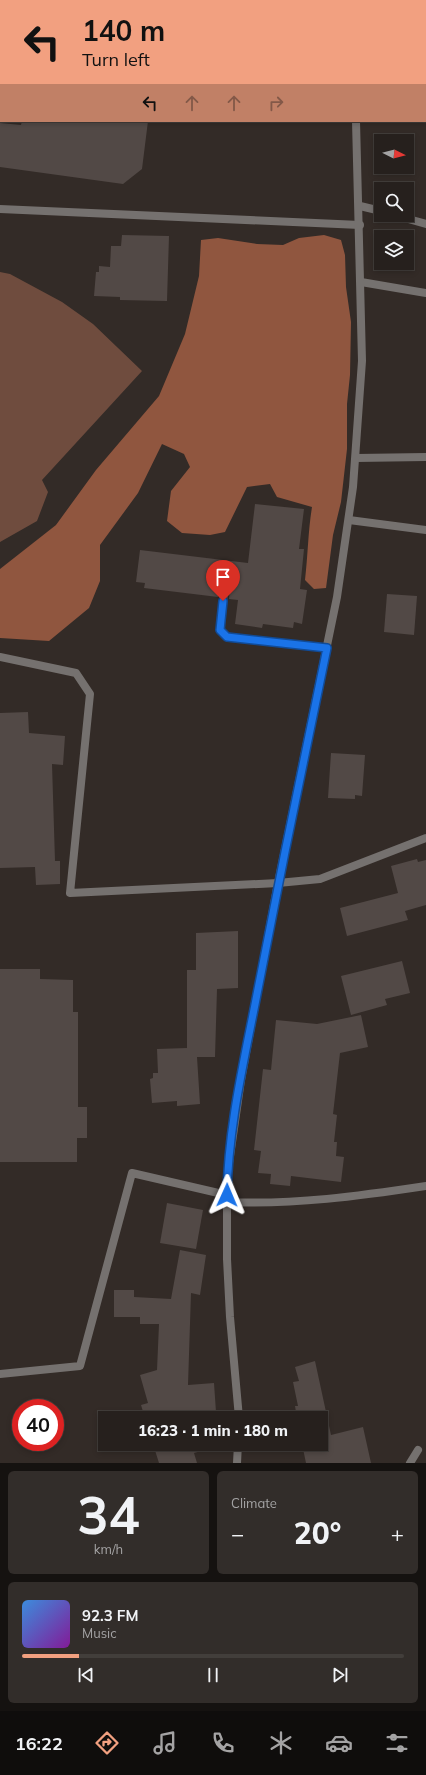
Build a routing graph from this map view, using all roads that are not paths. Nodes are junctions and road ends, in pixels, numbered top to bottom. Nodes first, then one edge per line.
1 (356, 122) edge
2 (360, 206) junction
3 (0, 209) edge
4 (374, 209) edge
5 (414, 221) edge
6 (426, 224) edge
7 (360, 225) junction
8 (361, 282) junction
9 (426, 293) edge
10 (426, 457) edge
11 (356, 458) junction
12 (349, 520) junction
13 (426, 530) edge
14 (226, 572) dead end
15 (327, 648) junction
16 (0, 657) edge
17 (426, 838) edge
18 (278, 883) junction
19 (426, 1186) edge
20 (227, 1198) junction
21 (0, 1374) edge
22 (238, 1411) edge
23 (418, 1450) dead end
24 (238, 1451) edge
25 (237, 1463) edge
26 (410, 1463) edge

1 - 2 street
2 - 4 street
2 - 7 street
3 - 7 street
5 - 6 street
7 - 8 street
8 - 9 street
8 - 11 street
10 - 11 street
11 - 12 street
12 - 13 street
12 - 15 street
14 - 15 street
15 - 18 street
16 - 18 street
17 - 18 street
18 - 20 street
19 - 20 street
20 - 21 street
20 - 22 street
23 - 26 street
24 - 25 street

